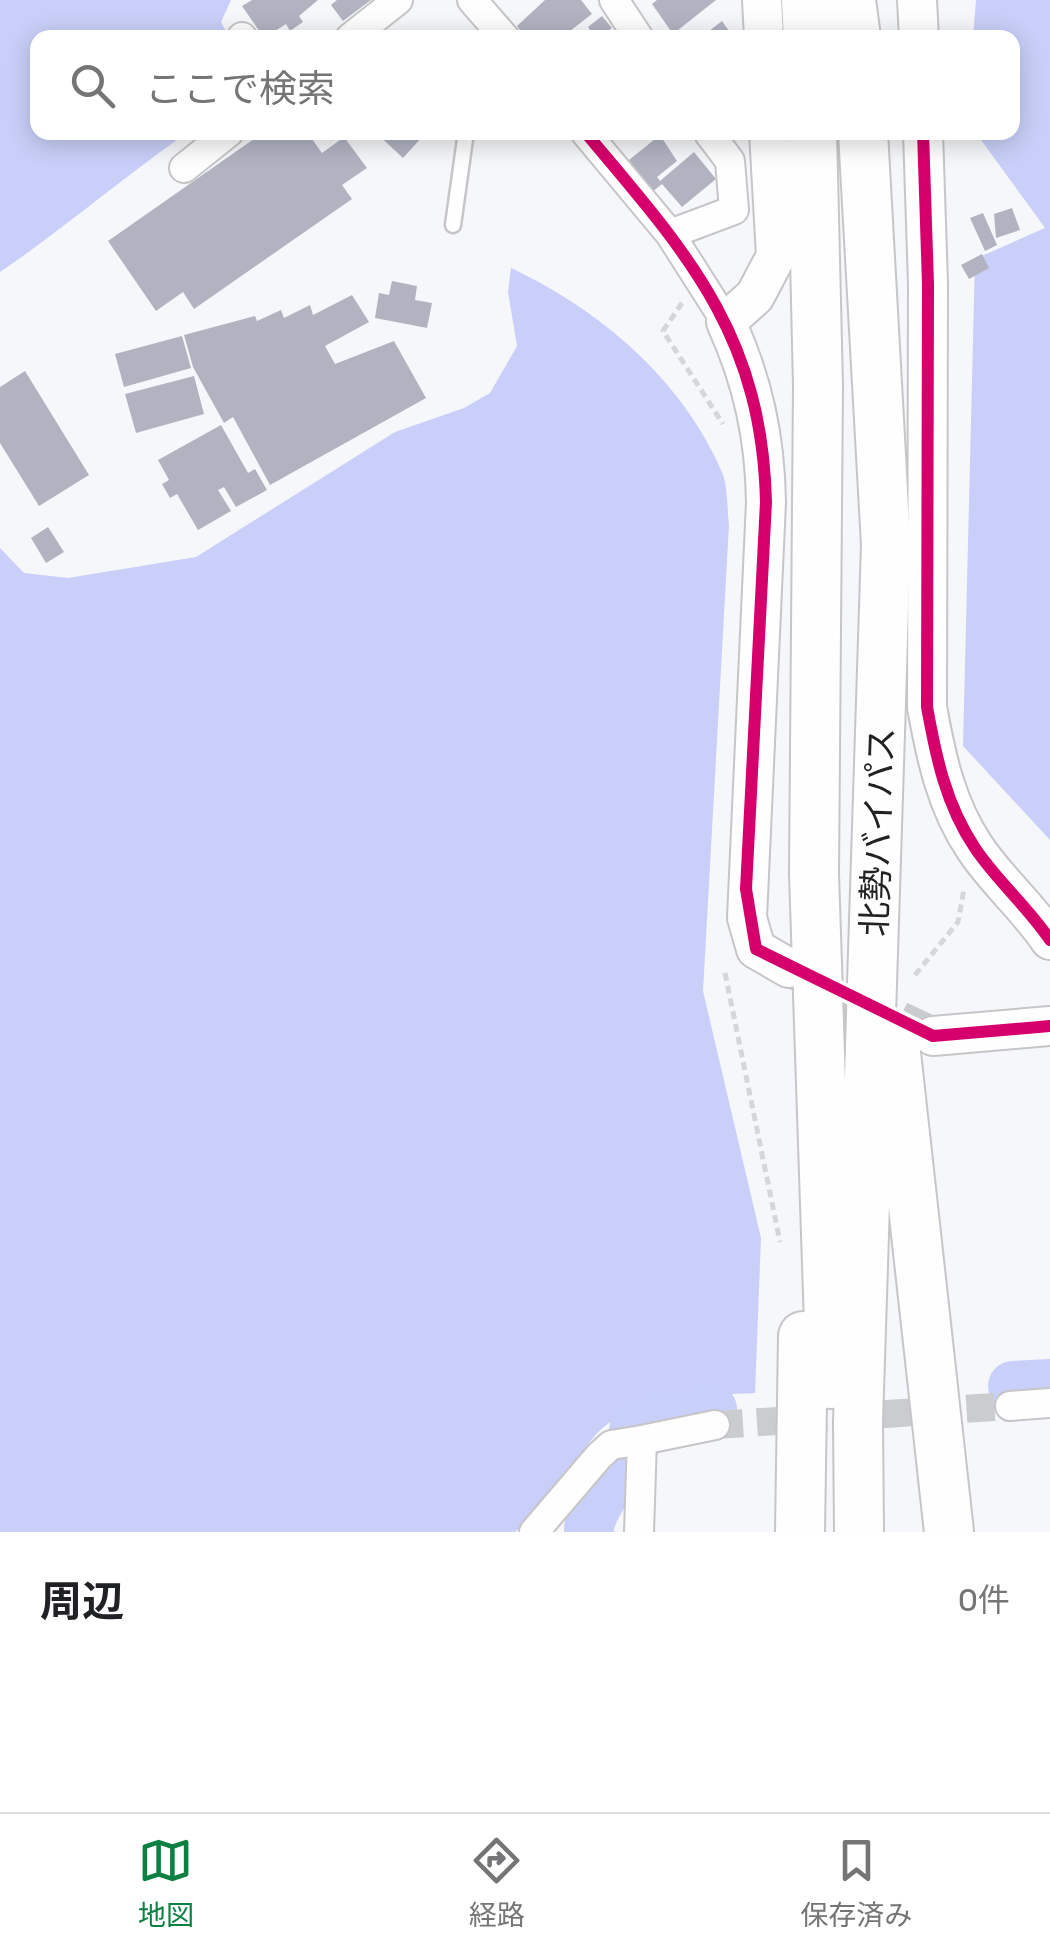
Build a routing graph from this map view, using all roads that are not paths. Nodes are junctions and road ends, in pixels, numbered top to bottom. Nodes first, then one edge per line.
1 (398, 0) edge
2 (472, 0) edge
3 (614, 0) edge
4 (762, 0) edge
5 (851, 0) edge
6 (881, 0) edge
7 (918, 0) edge
8 (360, 30) edge
9 (492, 30) edge
10 (635, 30) edge
11 (764, 30) edge
12 (855, 30) edge
13 (882, 30) edge
14 (919, 30) edge
15 (219, 140) edge
16 (465, 140) edge
17 (592, 140) edge
18 (714, 140) edge
19 (770, 140) edge
20 (812, 140) edge
21 (864, 140) edge
22 (884, 140) edge
23 (922, 140) edge
24 (184, 168) dead end
25 (453, 224) dead end
26 (670, 234) junction
27 (726, 322) junction
28 (886, 545) junction
29 (882, 746) junction
30 (814, 874) junction
31 (1050, 940) edge
32 (789, 968) tunnel mouth
33 (1050, 1026) edge
34 (934, 1036) tunnel mouth
35 (1050, 1404) edge
36 (1010, 1406) tunnel mouth
37 (715, 1425) tunnel mouth
38 (642, 1440) junction
39 (534, 1532) edge
40 (639, 1532) edge
41 (800, 1532) edge
42 (839, 1532) edge
43 (859, 1532) edge
44 (949, 1532) edge

1 - 8 street
2 - 9 street
3 - 10 street
4 - 11 street
5 - 12 highway
6 - 13 highway
7 - 14 street
15 - 24 street
16 - 25 lane
17 - 26 street
18 - 26 street
19 - 27 street
20 - 30 highway, 北勢バイパス
21 - 28 highway, 北勢バイパス
22 - 28 highway
23 - 31 street
26 - 27 street
27 - 32 street
28 - 29 highway, 北勢バイパス
29 - 43 highway, 北勢バイパス
29 - 44 highway
30 - 41 highway
30 - 42 highway, 北勢バイパス
33 - 34 street
35 - 36 street
37 - 38 street
38 - 39 street
38 - 40 street

